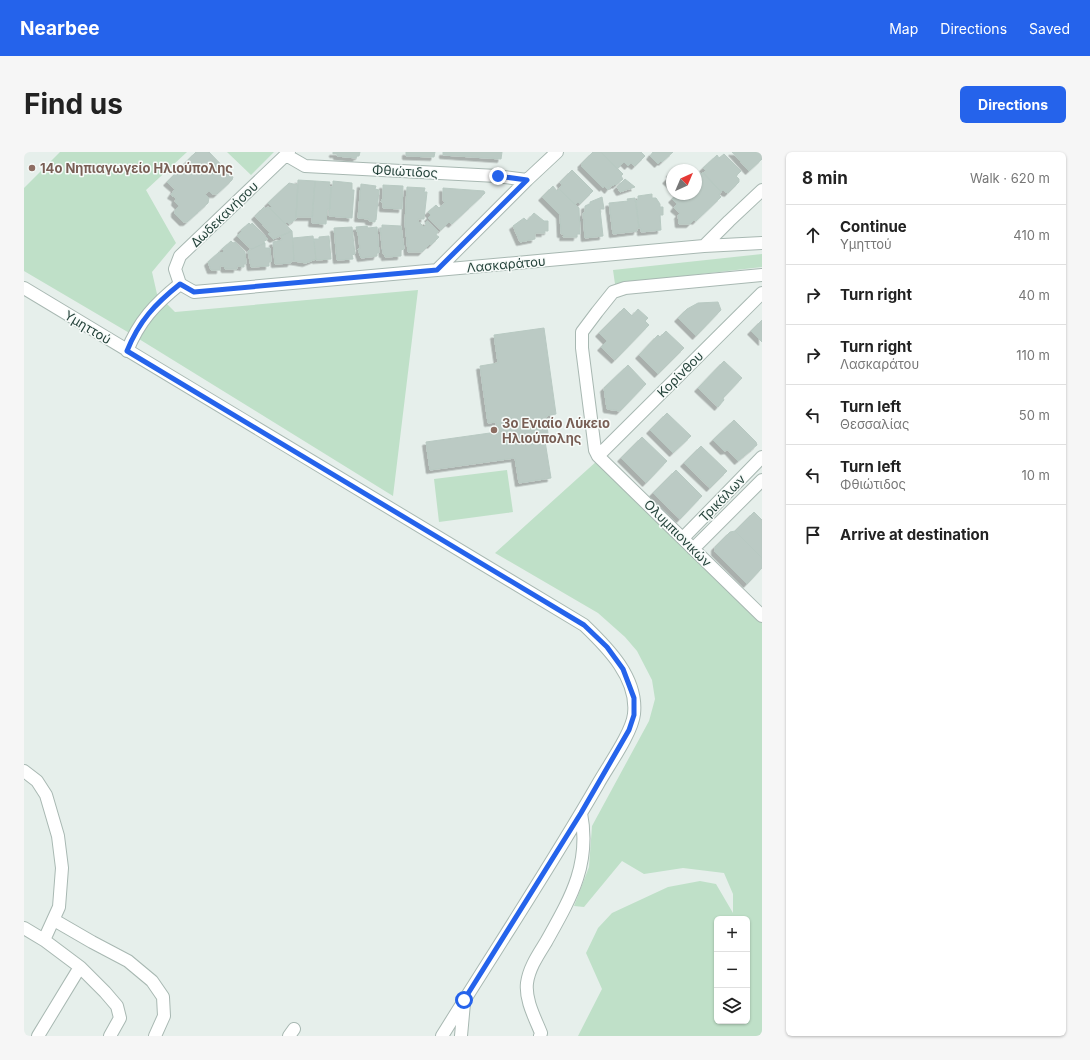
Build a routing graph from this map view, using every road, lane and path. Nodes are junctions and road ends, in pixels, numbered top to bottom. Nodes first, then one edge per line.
1 (558, 152) edge
2 (288, 153) edge
3 (527, 180) junction
4 (762, 190) edge
5 (762, 243) edge
6 (704, 246) junction
7 (437, 270) junction
8 (762, 275) edge
9 (180, 284) junction
10 (24, 288) edge
11 (762, 293) edge
12 (127, 351) junction
13 (597, 453) junction
14 (762, 457) edge
15 (762, 480) edge
16 (683, 538) junction
17 (693, 549) junction
18 (762, 616) edge
19 (24, 771) edge
20 (581, 813) junction
21 (54, 920) junction
22 (24, 928) edge
23 (44, 940) junction
24 (80, 967) junction
25 (464, 1000) junction
26 (38, 1036) edge
27 (110, 1036) edge
28 (155, 1036) edge
29 (442, 1036) edge
30 (462, 1036) edge
31 (540, 1036) edge

1 - 3 street
2 - 3 street, Φθιώτιδος
2 - 9 street, Δωδεκανήσου
3 - 7 street
4 - 6 street
5 - 6 street, Λασκαράτου
6 - 7 street, Λασκαράτου
7 - 9 street, Λασκαράτου
8 - 13 street
9 - 12 street
10 - 12 street, Υμηττού
11 - 13 street, Κορίνθου
12 - 20 street, Υμηττού
13 - 16 street, Ολυμπιονικών
14 - 16 street, Τρικάλων
15 - 17 street, Τρικάλων
16 - 17 street, Ολυμπιονικών
17 - 18 street, Ολυμπιονικών
19 - 21 street
20 - 25 street, Υμηττού
20 - 31 street
21 - 23 street
21 - 28 street
22 - 23 street
23 - 24 street
24 - 26 street
24 - 27 street
25 - 29 street, Υμηττού
25 - 30 street

